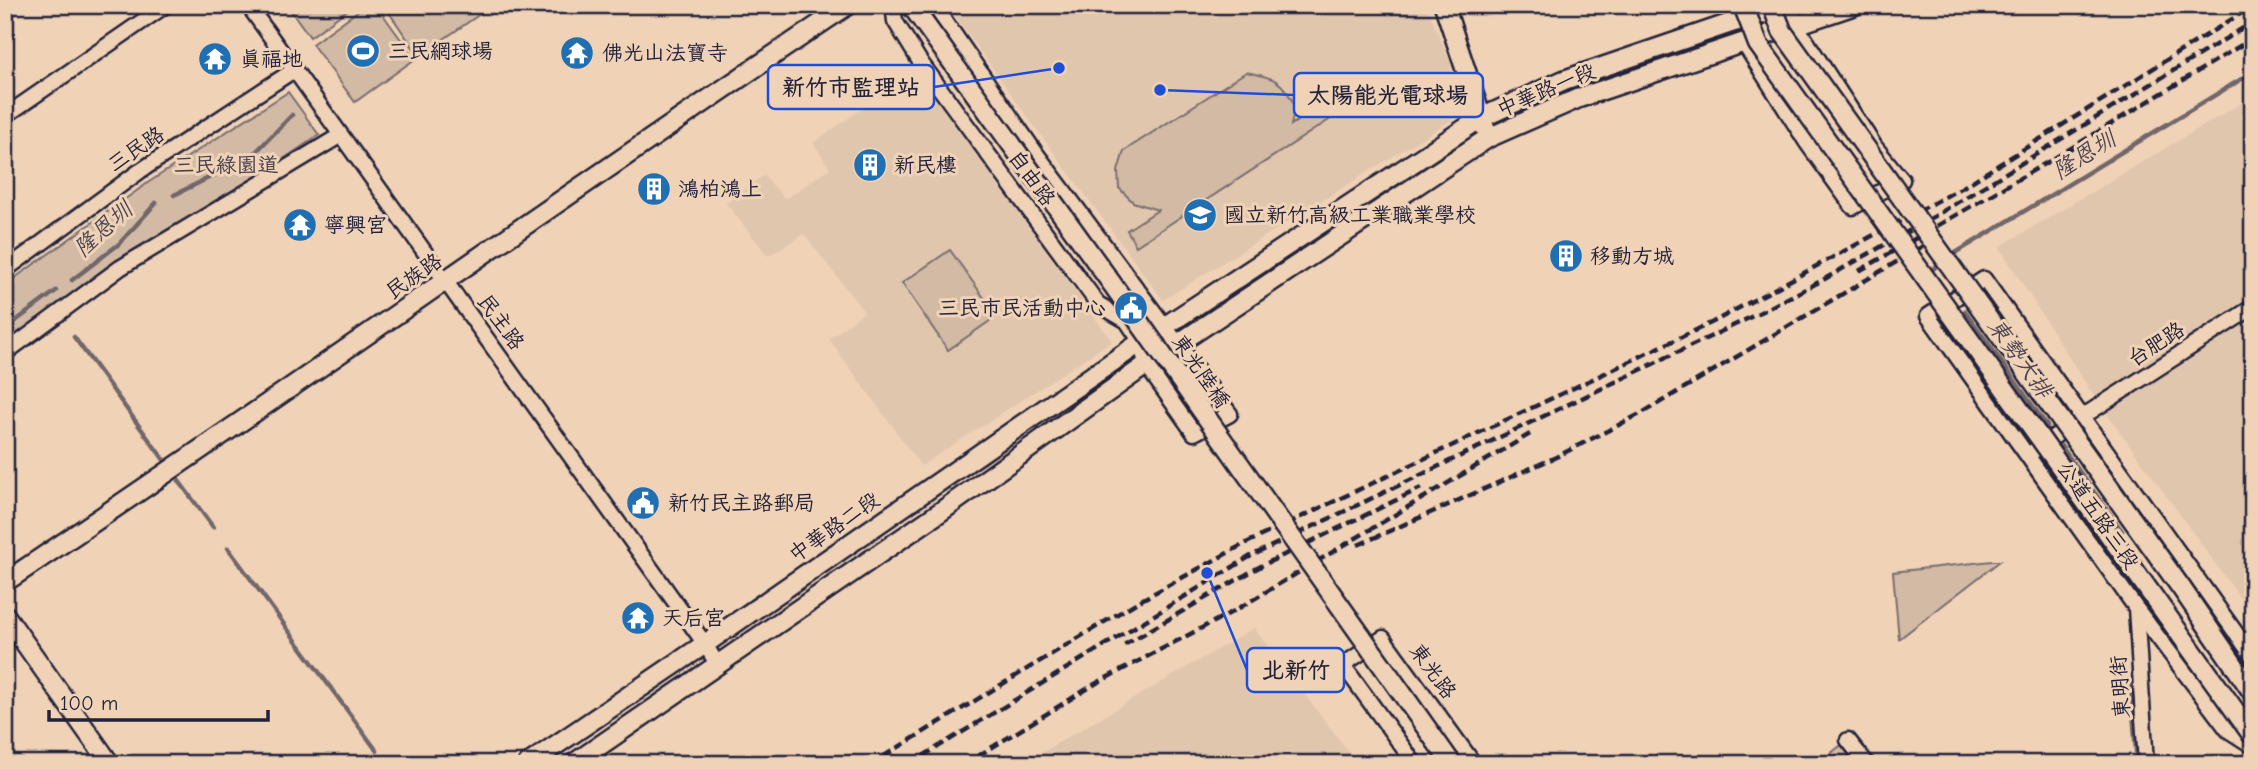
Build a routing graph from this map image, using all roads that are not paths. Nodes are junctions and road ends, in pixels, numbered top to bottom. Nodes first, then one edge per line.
1 (166, 5) edge
2 (248, 5) edge
3 (848, 5) edge
4 (893, 5) edge
5 (911, 5) edge
6 (933, 5) edge
7 (1444, 5) edge
8 (1743, 5) edge
9 (1855, 5) edge
10 (1786, 6) edge
11 (1732, 13) edge
12 (1796, 25) junction
13 (1743, 42) junction
14 (294, 70) junction
15 (5, 116) edge
16 (1481, 118) junction
17 (341, 135) junction
18 (1488, 138) junction
19 (5, 270) edge
20 (446, 282) junction
21 (2253, 307) edge
22 (1164, 326) junction
23 (1141, 342) junction
24 (1177, 344) junction
25 (5, 353) edge
26 (1146, 365) junction
27 (2082, 417) junction
28 (2028, 455) junction
29 (5, 582) edge
30 (2136, 608) junction
31 (5, 615) edge
32 (705, 644) junction
33 (2253, 657) edge
34 (717, 664) junction
35 (2253, 692) edge
36 (2253, 736) edge
37 (1848, 740) dead end
38 (2253, 746) edge
39 (110, 764) edge
40 (528, 764) edge
41 (573, 764) edge
42 (1415, 764) edge
43 (1452, 764) edge
44 (1474, 764) edge
45 (1867, 764) edge
46 (2146, 764) edge

1 - 15 street
2 - 14 street, 民主路
3 - 20 street, 民族路
4 - 23 street, 自由路
5 - 43 street, 東光陸橋, bridge
6 - 22 street, 自由路
7 - 16 street
8 - 36 street, 公道五路三段, bridge
9 - 12 street, 中華路一段
10 - 11 street, 中華路一段
10 - 12 street
10 - 35 street, 公道五路三段, bridge
11 - 16 street, 中華路一段
12 - 13 street, 中華路一段
12 - 13 street
13 - 18 street, 中華路一段
14 - 17 street, 民主路
14 - 19 street, 三民路
16 - 18 street
16 - 22 street, 中華路一段
17 - 20 street, 民主路
17 - 25 street
18 - 24 street, 中華路一段
20 - 29 street, 民族路
20 - 32 street, 民主路
21 - 27 street, 台肥路
22 - 23 street, 中華路二段
22 - 24 street, 自由路
23 - 26 street, 自由路
23 - 32 street, 中華路二段
24 - 26 street
24 - 26 street, 自由路
26 - 34 street
27 - 28 street, 台肥路
27 - 28 street, 公道五路三段
27 - 33 street, 公道五路三段
28 - 30 street, 公道五路三段
30 - 38 street, 公道五路三段
30 - 46 street, 東明街
31 - 39 street
32 - 34 street, 民主路
32 - 40 street, 中華路二段
34 - 41 street
37 - 45 street
42 - 44 street, 東光路

